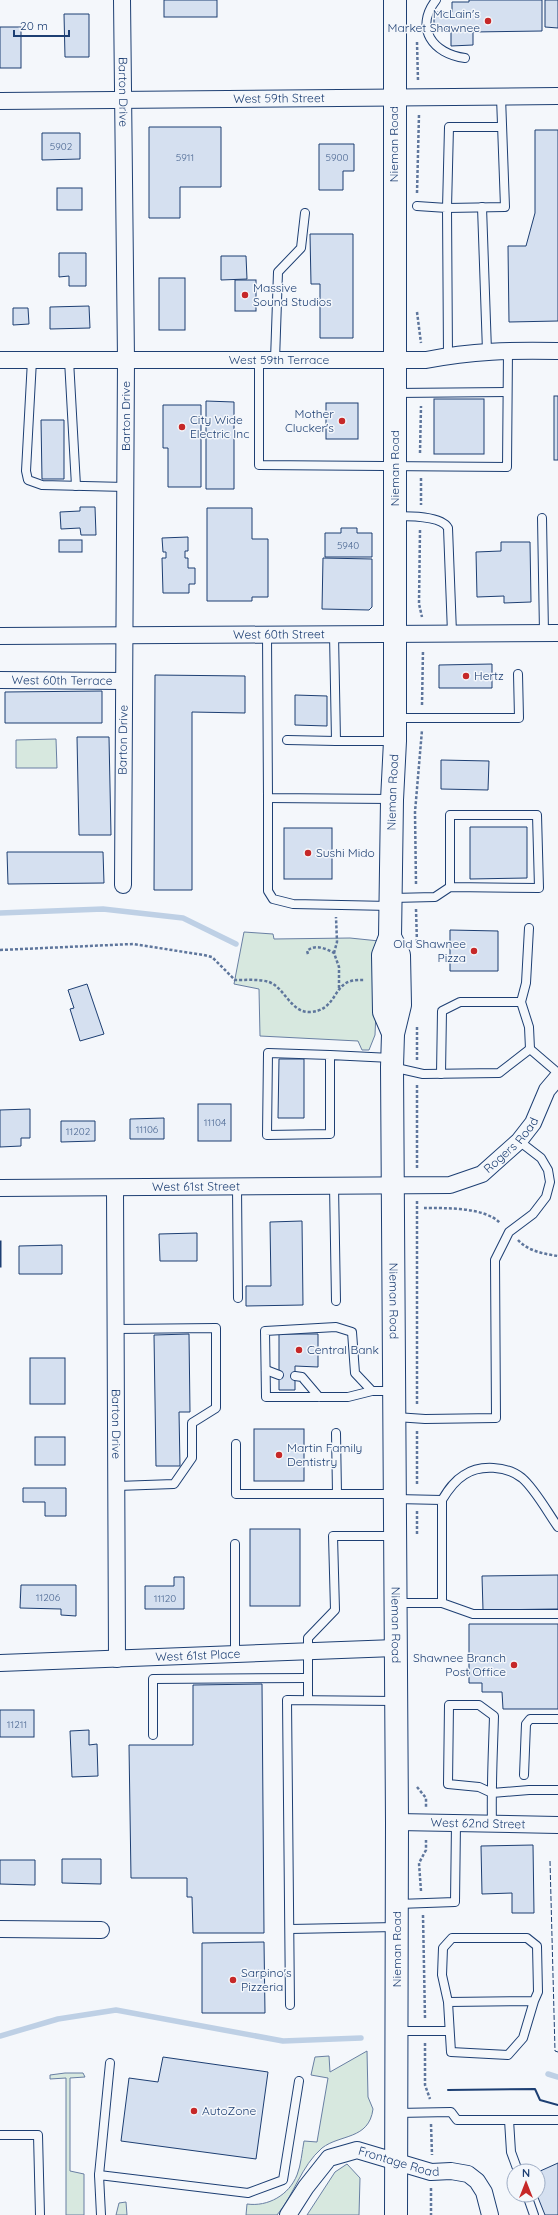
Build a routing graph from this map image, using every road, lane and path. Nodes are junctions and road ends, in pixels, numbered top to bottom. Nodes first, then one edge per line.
1 (122, 0) edge
2 (395, 0) edge
3 (436, 0) edge
4 (464, 58) dead end
5 (558, 96) edge
6 (501, 97) junction
7 (394, 98) junction
8 (0, 101) edge
9 (122, 101) junction
10 (419, 118) dead end
11 (502, 127) junction
12 (417, 206) joint
13 (482, 207) junction
14 (447, 208) junction
15 (305, 213) dead end
16 (416, 309) dead end
17 (421, 343) dead end
18 (508, 350) junction
19 (487, 351) junction
20 (558, 351) edge
21 (448, 356) junction
22 (0, 360) edge
23 (32, 360) junction
24 (69, 360) junction
25 (126, 360) junction
26 (267, 360) junction
27 (394, 360) junction
28 (508, 392) junction
29 (394, 393) junction
30 (421, 393) junction
31 (394, 468) junction
32 (420, 468) junction
33 (76, 486) junction
34 (126, 487) junction
35 (395, 516) junction
36 (420, 517) junction
37 (542, 518) dead end
38 (422, 614) dead end
39 (452, 633) junction
40 (551, 633) edge
41 (267, 634) junction
42 (334, 634) junction
43 (395, 634) junction
44 (125, 635) junction
45 (0, 636) edge
46 (518, 674) dead end
47 (0, 680) edge
48 (124, 681) junction
49 (395, 718) junction
50 (287, 740) dead end
51 (336, 741) junction
52 (395, 741) junction
53 (418, 768) dead end
54 (268, 798) junction
55 (392, 800) junction
56 (123, 885) dead end
57 (450, 888) junction
58 (416, 898) junction
59 (391, 902) junction
60 (336, 904) junction
61 (529, 928) dead end
62 (417, 948) dead end
63 (0, 950) edge
64 (334, 953) junction
65 (308, 954) dead end
66 (366, 979) dead end
67 (339, 989) junction
68 (521, 1002) junction
69 (417, 1025) dead end
70 (530, 1049) junction
71 (330, 1055) junction
72 (392, 1063) junction
73 (417, 1072) junction
74 (558, 1073) edge
75 (441, 1074) junction
76 (558, 1077) edge
77 (519, 1141) junction
78 (334, 1185) junction
79 (393, 1185) junction
80 (417, 1185) junction
81 (237, 1186) junction
82 (0, 1188) edge
83 (115, 1188) junction
84 (424, 1208) dead end
85 (509, 1232) junction
86 (558, 1256) edge
87 (238, 1298) dead end
88 (336, 1301) dead end
89 (116, 1329) junction
90 (266, 1370) junction
91 (279, 1376) dead end
92 (295, 1376) dead end
93 (372, 1391) junction
94 (395, 1391) junction
95 (319, 1397) junction
96 (395, 1417) junction
97 (417, 1418) junction
98 (336, 1433) dead end
99 (236, 1444) dead end
100 (117, 1486) junction
101 (337, 1494) junction
102 (395, 1497) junction
103 (417, 1499) junction
104 (442, 1500) junction
105 (558, 1527) edge
106 (395, 1536) junction
107 (417, 1537) dead end
108 (235, 1544) dead end
109 (395, 1603) junction
110 (442, 1603) junction
111 (558, 1614) edge
112 (395, 1648) junction
113 (307, 1652) junction
114 (235, 1654) junction
115 (117, 1659) junction
116 (0, 1663) edge
117 (308, 1678) junction
118 (308, 1700) junction
119 (396, 1701) junction
120 (558, 1719) edge
121 (153, 1735) dead end
122 (524, 1775) dead end
123 (414, 1784) dead end
124 (558, 1790) edge
125 (492, 1793) junction
126 (397, 1822) junction
127 (426, 1822) junction
128 (456, 1823) junction
129 (492, 1823) junction
130 (558, 1824) edge
131 (421, 1891) dead end
132 (397, 1904) junction
133 (423, 1914) dead end
134 (397, 1926) junction
135 (0, 1929) edge
136 (290, 1929) junction
137 (101, 1930) dead end
138 (534, 2001) junction
139 (448, 2002) junction
140 (290, 2005) dead end
141 (425, 2019) dead end
142 (397, 2031) junction
143 (449, 2031) junction
144 (425, 2061) dead end
145 (110, 2062) dead end
146 (299, 2081) dead end
147 (430, 2096) dead end
148 (397, 2113) junction
149 (509, 2120) junction
150 (558, 2120) edge
151 (431, 2124) dead end
152 (0, 2135) edge
153 (432, 2150) dead end
154 (397, 2160) junction
155 (515, 2163) edge
156 (99, 2175) junction
157 (431, 2199) dead end
158 (530, 2203) edge
159 (40, 2215) edge
160 (101, 2215) edge
161 (288, 2215) edge
162 (396, 2215) edge
163 (431, 2215) edge
164 (490, 2215) edge
165 (534, 2215) edge

1 - 9 street, Barton Drive
2 - 7 main road, Nieman Road
3 - 4 lane
5 - 6 street, West 59th Street
6 - 7 street, West 59th Street
6 - 11 lane
7 - 9 street, West 59th Street
7 - 27 main road, Nieman Road
8 - 9 street, West 59th Street
9 - 25 street, Barton Drive
10 - 12 path
11 - 13 lane
11 - 14 lane
12 - 14 lane
13 - 14 lane
13 - 19 lane
14 - 21 lane
15 - 26 lane
16 - 17 path
18 - 19 street, West 59th Terrace
18 - 20 street, West 59th Terrace
18 - 28 lane
19 - 21 street, West 59th Terrace
21 - 27 street, West 59th Terrace
22 - 23 street, West 59th Terrace
23 - 24 street, West 59th Terrace
23 - 33 lane
24 - 25 street, West 59th Terrace
24 - 33 lane
25 - 26 street, West 59th Terrace
25 - 34 street, Barton Drive
26 - 27 street, West 59th Terrace
26 - 31 lane
27 - 29 main road, Nieman Road
28 - 30 lane
28 - 32 lane
29 - 30 lane
29 - 31 main road, Nieman Road
30 - 32 path
31 - 32 lane
31 - 35 main road, Nieman Road
32 - 36 path
33 - 34 lane
34 - 44 street, Barton Drive
35 - 36 lane
35 - 43 main road, Nieman Road
36 - 38 path
36 - 39 lane
37 - 40 lane
39 - 40 street, West 60th Street
39 - 43 street, West 60th Street
41 - 42 street, West 60th Street
41 - 44 street, West 60th Street
41 - 54 lane
42 - 43 street, West 60th Street
42 - 51 lane
43 - 49 main road, Nieman Road
44 - 45 street, West 60th Street
44 - 48 street, Barton Drive
46 - 49 lane
47 - 48 street, West 60th Terrace
48 - 56 street, Barton Drive
49 - 52 main road, Nieman Road
50 - 51 lane
51 - 52 lane
52 - 55 main road, Nieman Road
53 - 58 path
54 - 55 lane
54 - 60 lane
55 - 59 main road, Nieman Road
57 - 57 lane
57 - 58 lane
58 - 59 lane
58 - 62 path
59 - 60 lane
59 - 72 main road, Nieman Road
60 - 64 path
61 - 68 lane
63 - 67 path
64 - 65 path
64 - 67 path
66 - 67 path
68 - 70 lane
68 - 75 lane
69 - 73 path
70 - 74 lane
70 - 75 lane
71 - 71 lane
71 - 72 lane
72 - 73 lane
72 - 79 main road, Nieman Road
73 - 75 lane
73 - 80 path
76 - 77 street, Rogers Road
77 - 80 street, Rogers Road
77 - 85 lane
78 - 79 street, West 61st Street
78 - 81 street, West 61st Street
78 - 88 lane
79 - 80 street, Rogers Road
79 - 94 main road, Nieman Road
80 - 97 path
81 - 83 street, West 61st Street
81 - 87 lane
82 - 83 street, West 61st Street
83 - 89 street, Barton Drive
84 - 85 path
85 - 86 path
85 - 97 lane
89 - 100 street, Barton Drive
89 - 100 lane
90 - 91 lane
90 - 93 lane
90 - 95 lane
92 - 95 lane
93 - 94 lane
93 - 95 lane
94 - 96 main road, Nieman Road
96 - 97 lane
96 - 102 main road, Nieman Road
97 - 103 path
98 - 101 lane
99 - 101 lane
100 - 115 street, Barton Drive
101 - 102 lane
102 - 103 lane
102 - 106 main road, Nieman Road
103 - 104 lane
103 - 107 path
104 - 105 lane
104 - 110 lane
106 - 109 main road, Nieman Road
106 - 113 lane
108 - 114 lane
109 - 110 lane
109 - 112 main road, Nieman Road
110 - 111 lane
112 - 113 street, West 61st Place
112 - 119 main road, Nieman Road
113 - 114 street, West 61st Place
113 - 117 lane
114 - 115 street, West 61st Place
115 - 116 street, West 61st Place
117 - 118 lane
117 - 121 lane
118 - 119 lane
118 - 136 lane
119 - 126 main road, Nieman Road
120 - 122 lane
123 - 127 path
124 - 125 lane
125 - 125 lane
125 - 129 lane
126 - 127 street, West 62nd Street
126 - 132 main road, Nieman Road
127 - 128 street, West 62nd Street
127 - 131 path
128 - 129 street, West 62nd Street
128 - 132 lane
129 - 130 street, West 62nd Street
132 - 134 main road, Nieman Road
133 - 141 path
134 - 136 lane
134 - 142 main road, Nieman Road
135 - 137 street
136 - 140 lane
138 - 139 lane
138 - 139 lane
138 - 143 lane
139 - 143 lane
142 - 143 lane
142 - 148 main road, Nieman Road
144 - 147 path
145 - 156 lane
146 - 156 lane
148 - 149 lane
148 - 154 main road, Nieman Road
149 - 150 lane
149 - 155 lane
151 - 153 path
152 - 159 lane
154 - 161 street, Frontage Road
154 - 162 main road, Nieman Road
154 - 164 street, Frontage Road
156 - 160 lane
157 - 163 path
158 - 165 lane

